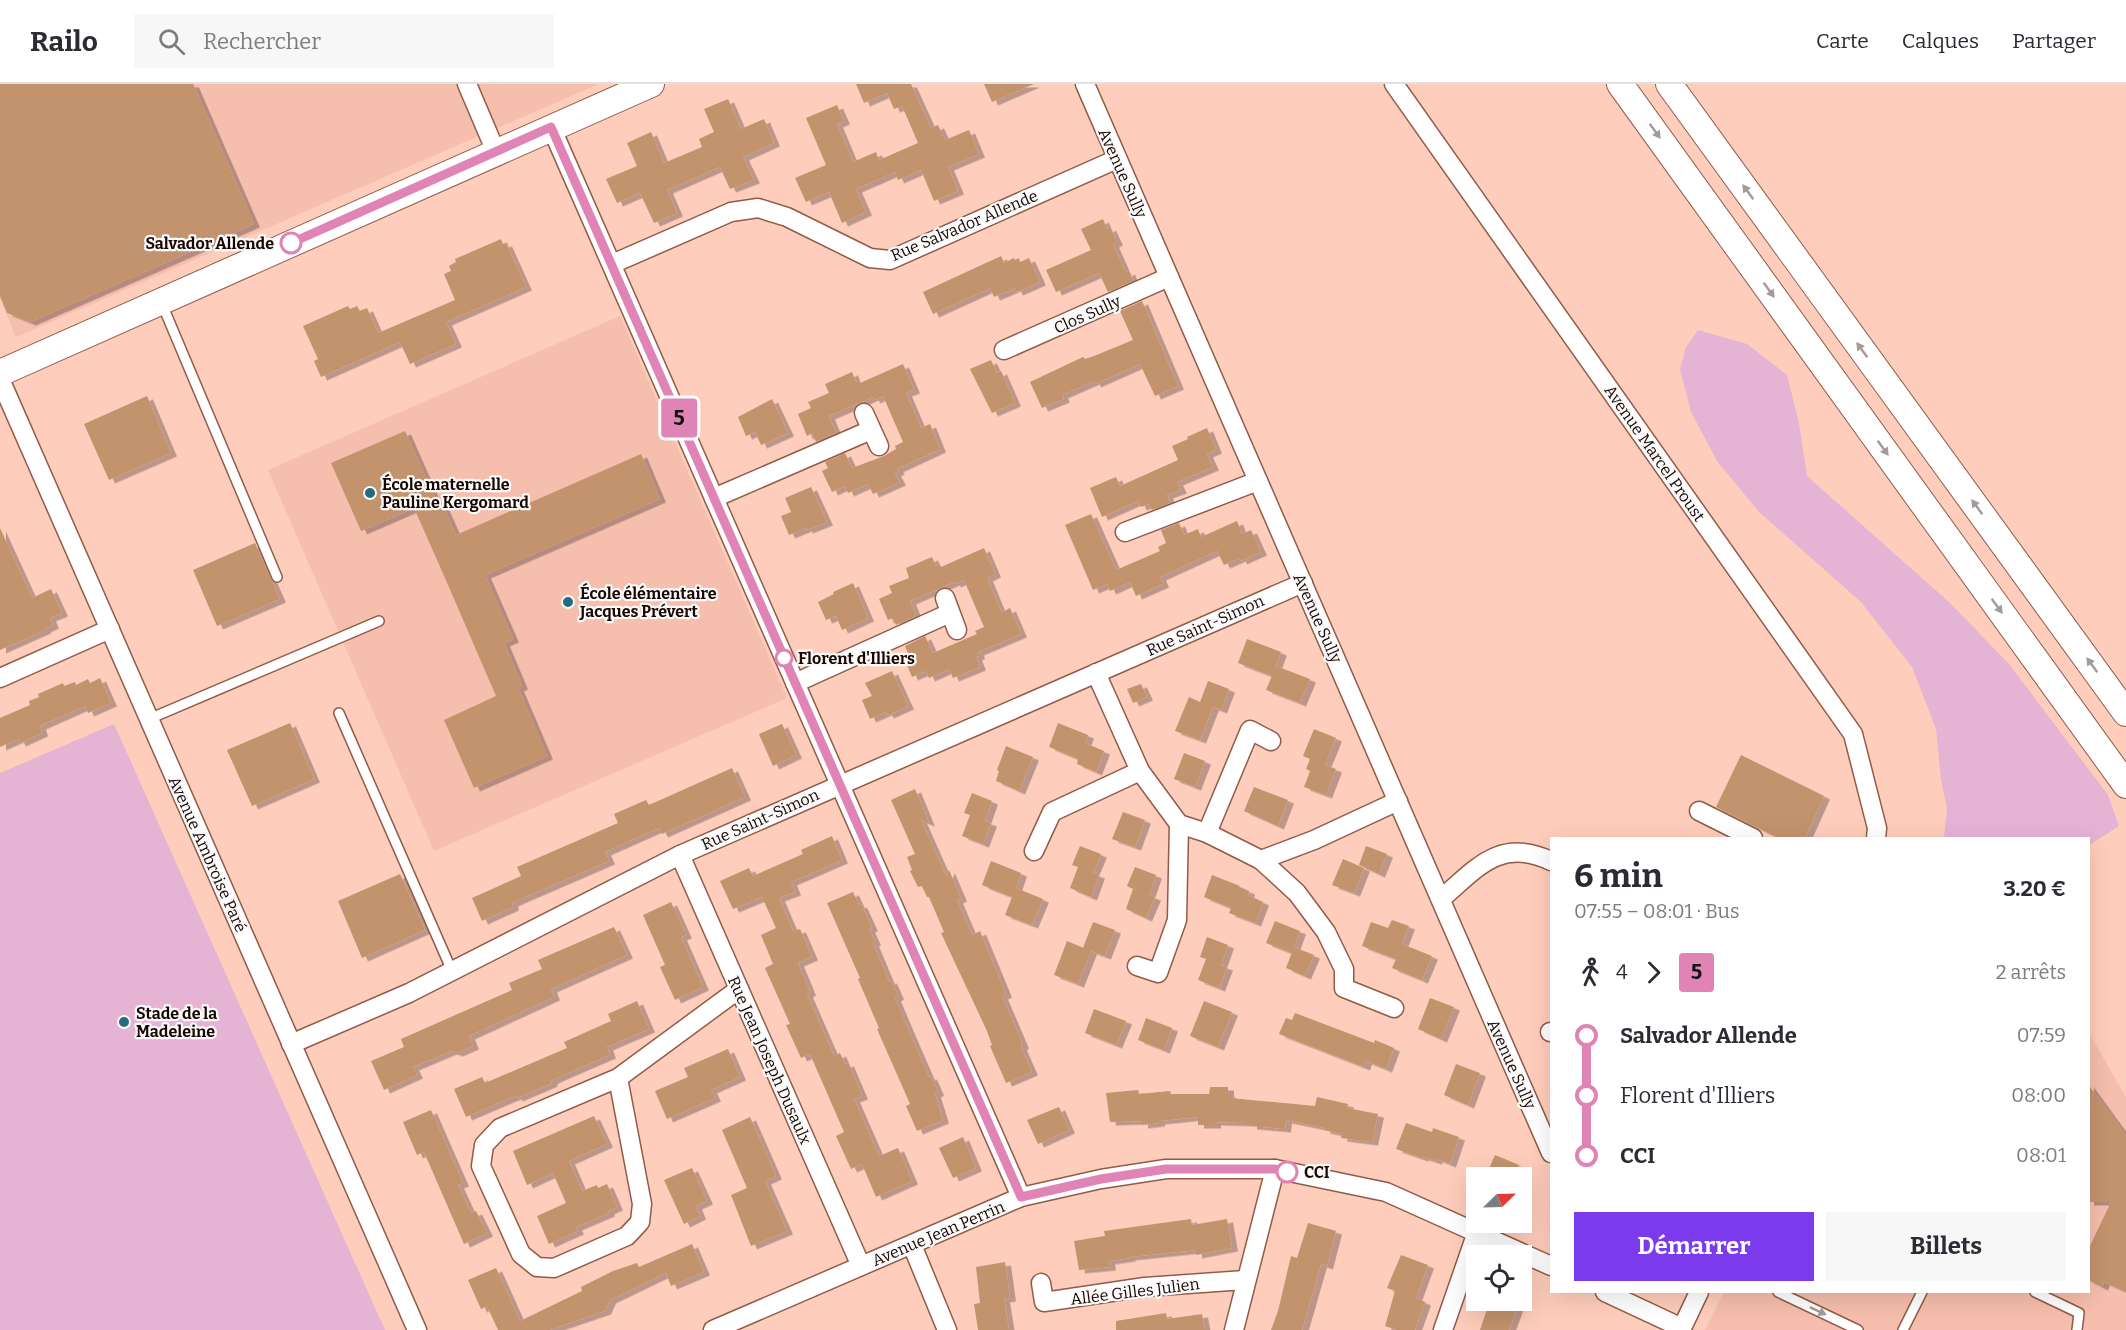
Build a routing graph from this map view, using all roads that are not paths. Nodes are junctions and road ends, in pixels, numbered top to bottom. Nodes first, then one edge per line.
1 (467, 84) edge
2 (651, 84) edge
3 (1084, 84) edge
4 (1394, 84) edge
5 (1620, 84) edge
6 (1669, 84) edge
7 (551, 127) junction
8 (496, 152) junction
9 (1117, 159) junction
10 (612, 264) junction
11 (1169, 278) junction
12 (161, 302) junction
13 (1004, 350) dead end
14 (0, 373) edge
15 (0, 379) edge
16 (871, 430) dead end
17 (1258, 481) junction
18 (714, 498) junction
19 (1125, 532) dead end
20 (277, 577) dead end
21 (1302, 583) junction
22 (379, 621) dead end
23 (110, 629) junction
24 (957, 630) dead end
25 (1096, 673) junction
26 (0, 678) edge
27 (795, 683) junction
28 (2126, 712) edge
29 (339, 713) dead end
30 (149, 719) junction
31 (1271, 741) dead end
32 (1140, 771) junction
33 (840, 784) junction
34 (2126, 786) edge
35 (1398, 801) junction
36 (1699, 811) dead end
37 (1179, 824) junction
38 (1207, 832) junction
39 (1751, 837) edge
40 (1876, 837) edge
41 (1034, 851) dead end
42 (680, 855) junction
43 (1261, 860) junction
44 (1550, 861) edge
45 (1441, 899) junction
46 (1137, 966) dead end
47 (452, 971) junction
48 (739, 989) junction
49 (1394, 1008) dead end
50 (291, 1044) junction
51 (618, 1078) junction
52 (1550, 1151) edge
53 (1275, 1169) junction
54 (1021, 1197) junction
55 (1466, 1227) edge
56 (1477, 1233) edge
57 (1479, 1233) edge
58 (912, 1245) junction
59 (861, 1266) junction
60 (1550, 1266) edge
61 (1245, 1280) junction
62 (1041, 1283) dead end
63 (1607, 1293) edge
64 (1699, 1293) edge
65 (1780, 1293) edge
66 (1922, 1293) edge
67 (2037, 1293) edge
68 (1681, 1329) edge
69 (417, 1330) edge
70 (713, 1330) edge
71 (947, 1330) edge
72 (1234, 1330) edge
73 (1443, 1330) edge
74 (1858, 1330) edge
75 (1903, 1330) edge
76 (2077, 1330) edge

1 - 8 street
2 - 7 main road
3 - 9 street, Avenue Sully
4 - 40 street, Avenue Marcel Proust
5 -> 34 main road
28 -> 6 main road
7 - 8 main road
7 - 10 street
8 - 12 main road
9 - 10 street, Rue Salvador Allende
9 - 11 street, Avenue Sully
10 - 18 street
11 - 13 street, Clos Sully
11 - 17 street, Avenue Sully
12 - 14 main road
12 - 20 lane
15 - 23 street, Avenue Ambroise Paré
16 - 18 street
17 - 19 street
17 - 21 street, Avenue Sully
18 - 27 street
21 - 25 street, Rue Saint-Simon
21 - 35 street, Avenue Sully
22 - 30 lane
23 - 26 street
23 - 30 street, Avenue Ambroise Paré
24 - 27 street
25 - 32 street
25 - 33 street, Rue Saint-Simon
27 - 33 street
29 - 47 lane
30 - 50 street, Avenue Ambroise Paré
31 - 38 street
32 - 37 street
32 - 41 street
33 - 42 street, Rue Saint-Simon
33 - 54 street
35 - 43 street
35 - 45 street, Avenue Sully
36 - 39 street
37 - 38 street
37 - 46 street
38 - 43 street
42 - 47 street, Rue Saint-Simon
42 - 48 street, Rue Jean Joseph Dusaulx
43 - 49 street
44 - 45 street
45 - 52 street, Avenue Sully
47 - 50 street, Rue Saint-Simon
48 - 51 street
48 - 59 street, Rue Jean Joseph Dusaulx
50 - 69 street, Avenue Ambroise Paré
51 - 51 street
53 - 54 street, Avenue Jean Perrin
53 - 55 street, Avenue Jean Perrin
53 - 61 street
54 - 58 street, Avenue Jean Perrin
56 - 73 street
57 - 60 street, Avenue Jean Perrin
58 - 59 street, Avenue Jean Perrin
58 - 71 street
59 - 70 street, Avenue Jean Perrin
61 - 62 street, Allée Gilles Julien
61 - 72 street
63 - 68 street
64 - 68 street
65 -> 74 lane
66 - 75 lane
67 - 76 lane

